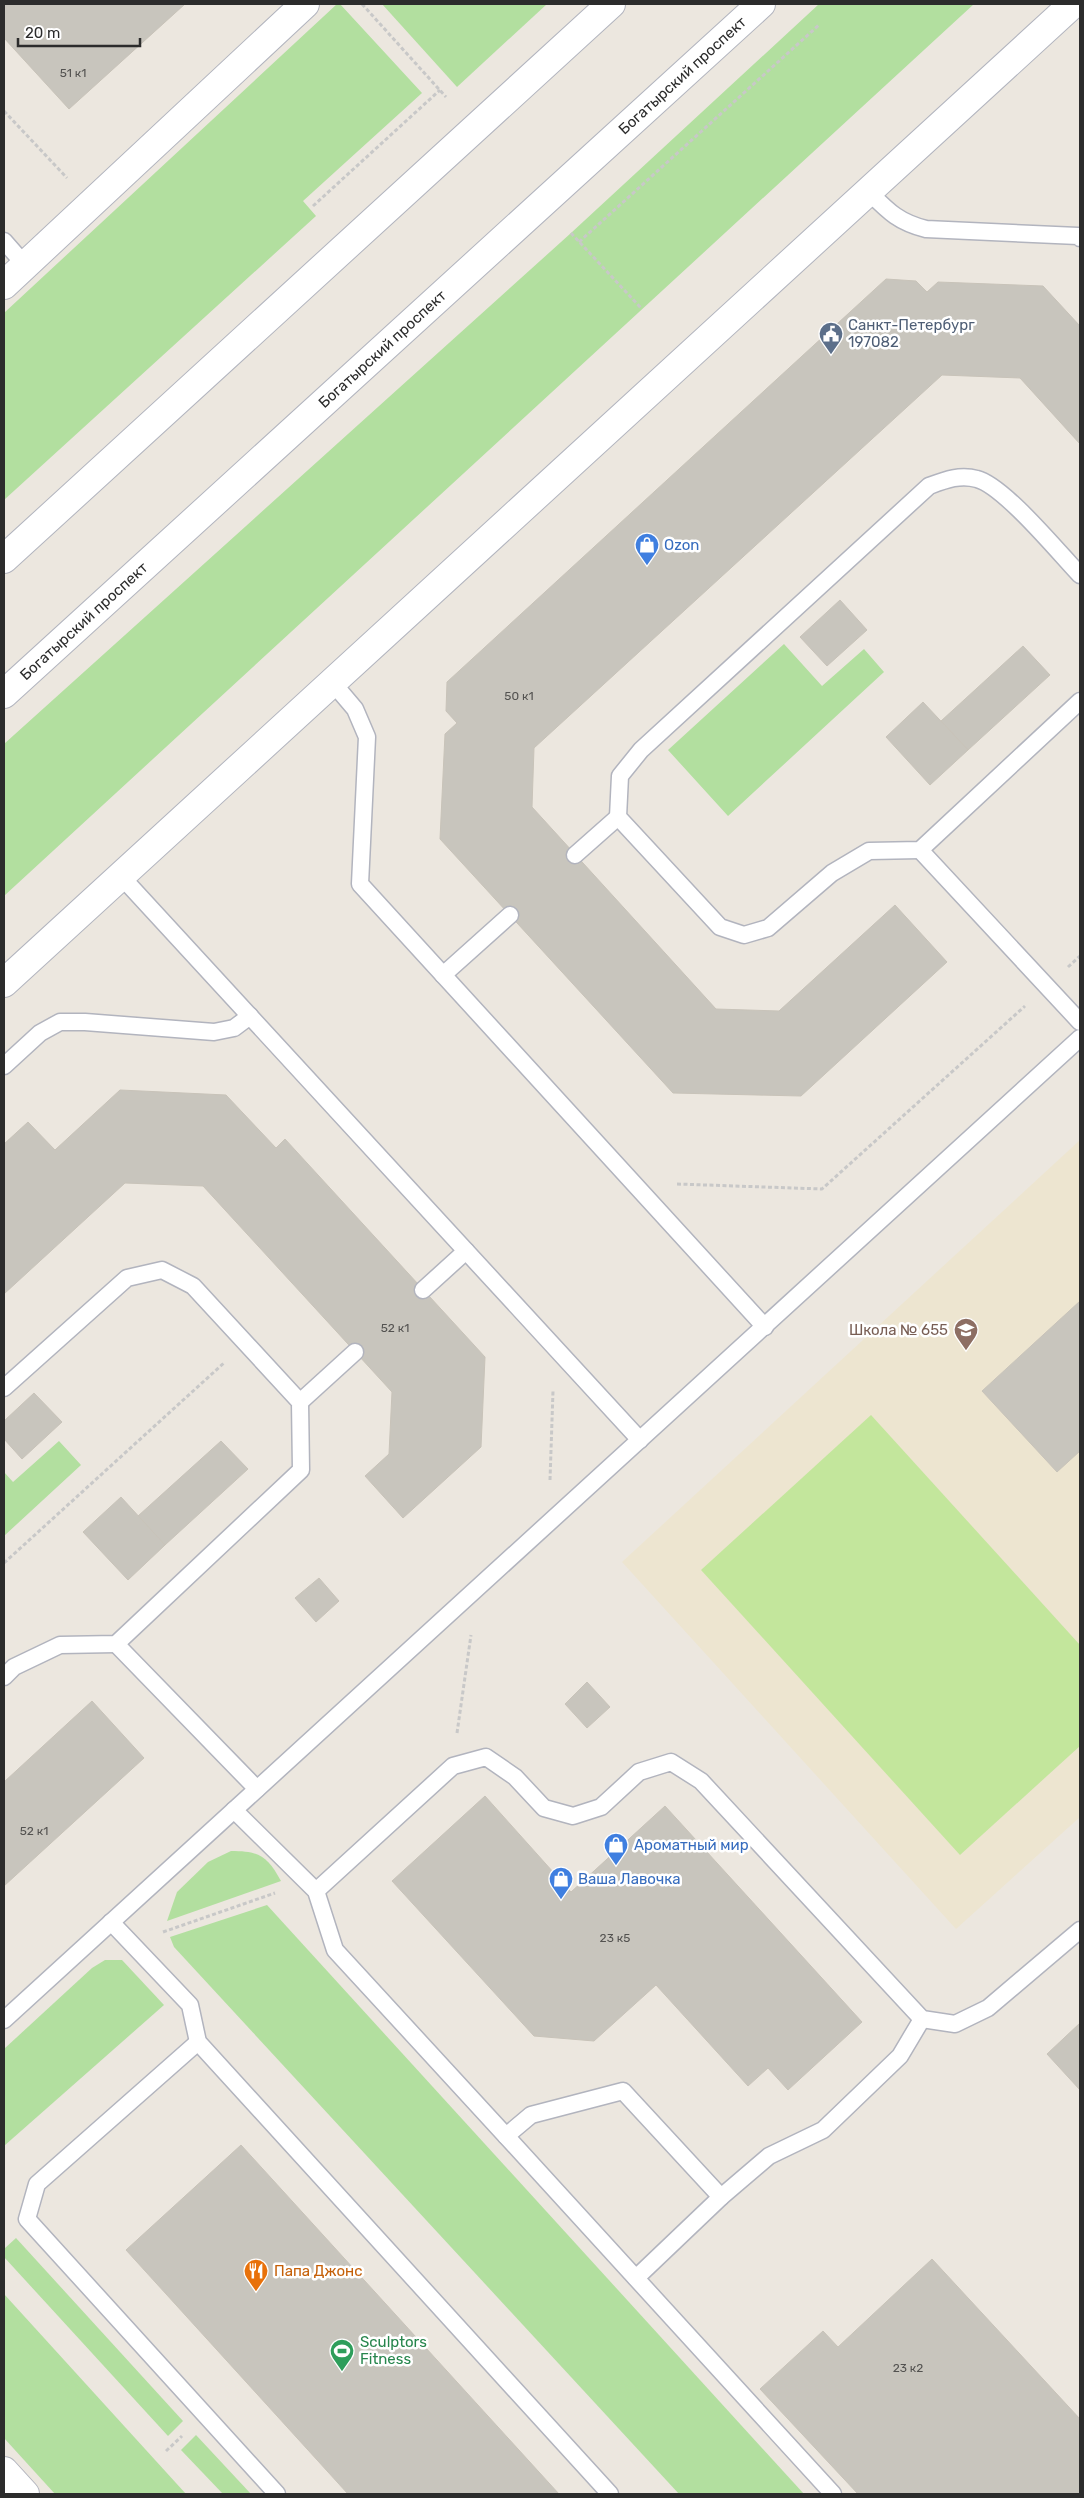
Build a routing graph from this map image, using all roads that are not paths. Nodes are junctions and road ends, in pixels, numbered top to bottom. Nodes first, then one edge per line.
1 (305, 4) edge
2 (611, 4) edge
3 (761, 4) edge
4 (1072, 4) edge
5 (868, 191) junction
6 (1080, 238) edge
7 (4, 241) edge
8 (25, 265) junction
9 (4, 284) edge
10 (4, 558) edge
11 (1080, 575) edge
12 (333, 683) junction
13 (4, 694) edge
14 (1080, 701) edge
15 (618, 817) junction
16 (920, 850) junction
17 (575, 855) dead end
18 (120, 875) junction
19 (510, 915) dead end
20 (443, 975) junction
21 (4, 983) edge
22 (250, 1016) junction
23 (1080, 1022) edge
24 (1080, 1038) edge
25 (4, 1066) edge
26 (466, 1251) junction
27 (423, 1290) dead end
28 (765, 1327) junction
29 (355, 1352) dead end
30 (4, 1388) edge
31 (300, 1402) junction
32 (640, 1440) junction
33 (116, 1644) junction
34 (4, 1677) edge
35 (257, 1789) junction
36 (234, 1810) junction
37 (316, 1891) junction
38 (111, 1922) junction
39 (1080, 1930) edge
40 (922, 2019) junction
41 (4, 2020) edge
42 (198, 2042) junction
43 (506, 2136) junction
44 (721, 2197) junction
45 (636, 2278) junction
46 (4, 2471) edge
47 (25, 2494) edge
48 (277, 2494) edge
49 (610, 2494) edge
50 (833, 2494) edge

1 - 8 street
2 - 10 street
3 - 13 street, Богатырский проспект
4 - 5 street
5 - 6 lane
5 - 12 street
7 - 8 lane
8 - 9 street
11 - 15 lane
12 - 18 street
12 - 20 lane
14 - 16 lane
15 - 16 lane
15 - 17 lane
16 - 23 lane
18 - 21 street
18 - 22 lane
19 - 20 lane
20 - 28 lane
22 - 25 lane
22 - 26 lane
24 - 28 lane
26 - 27 lane
26 - 32 lane
28 - 32 lane
29 - 31 lane
30 - 31 lane
31 - 33 lane
32 - 35 lane
33 - 34 lane
33 - 35 lane
35 - 36 lane
36 - 37 lane
36 - 38 lane
37 - 40 lane
37 - 43 lane
38 - 41 lane
38 - 42 lane
39 - 40 lane
40 - 44 lane
42 - 48 lane
42 - 49 lane
43 - 44 lane
43 - 45 lane
44 - 45 lane
45 - 50 lane
46 - 47 street

